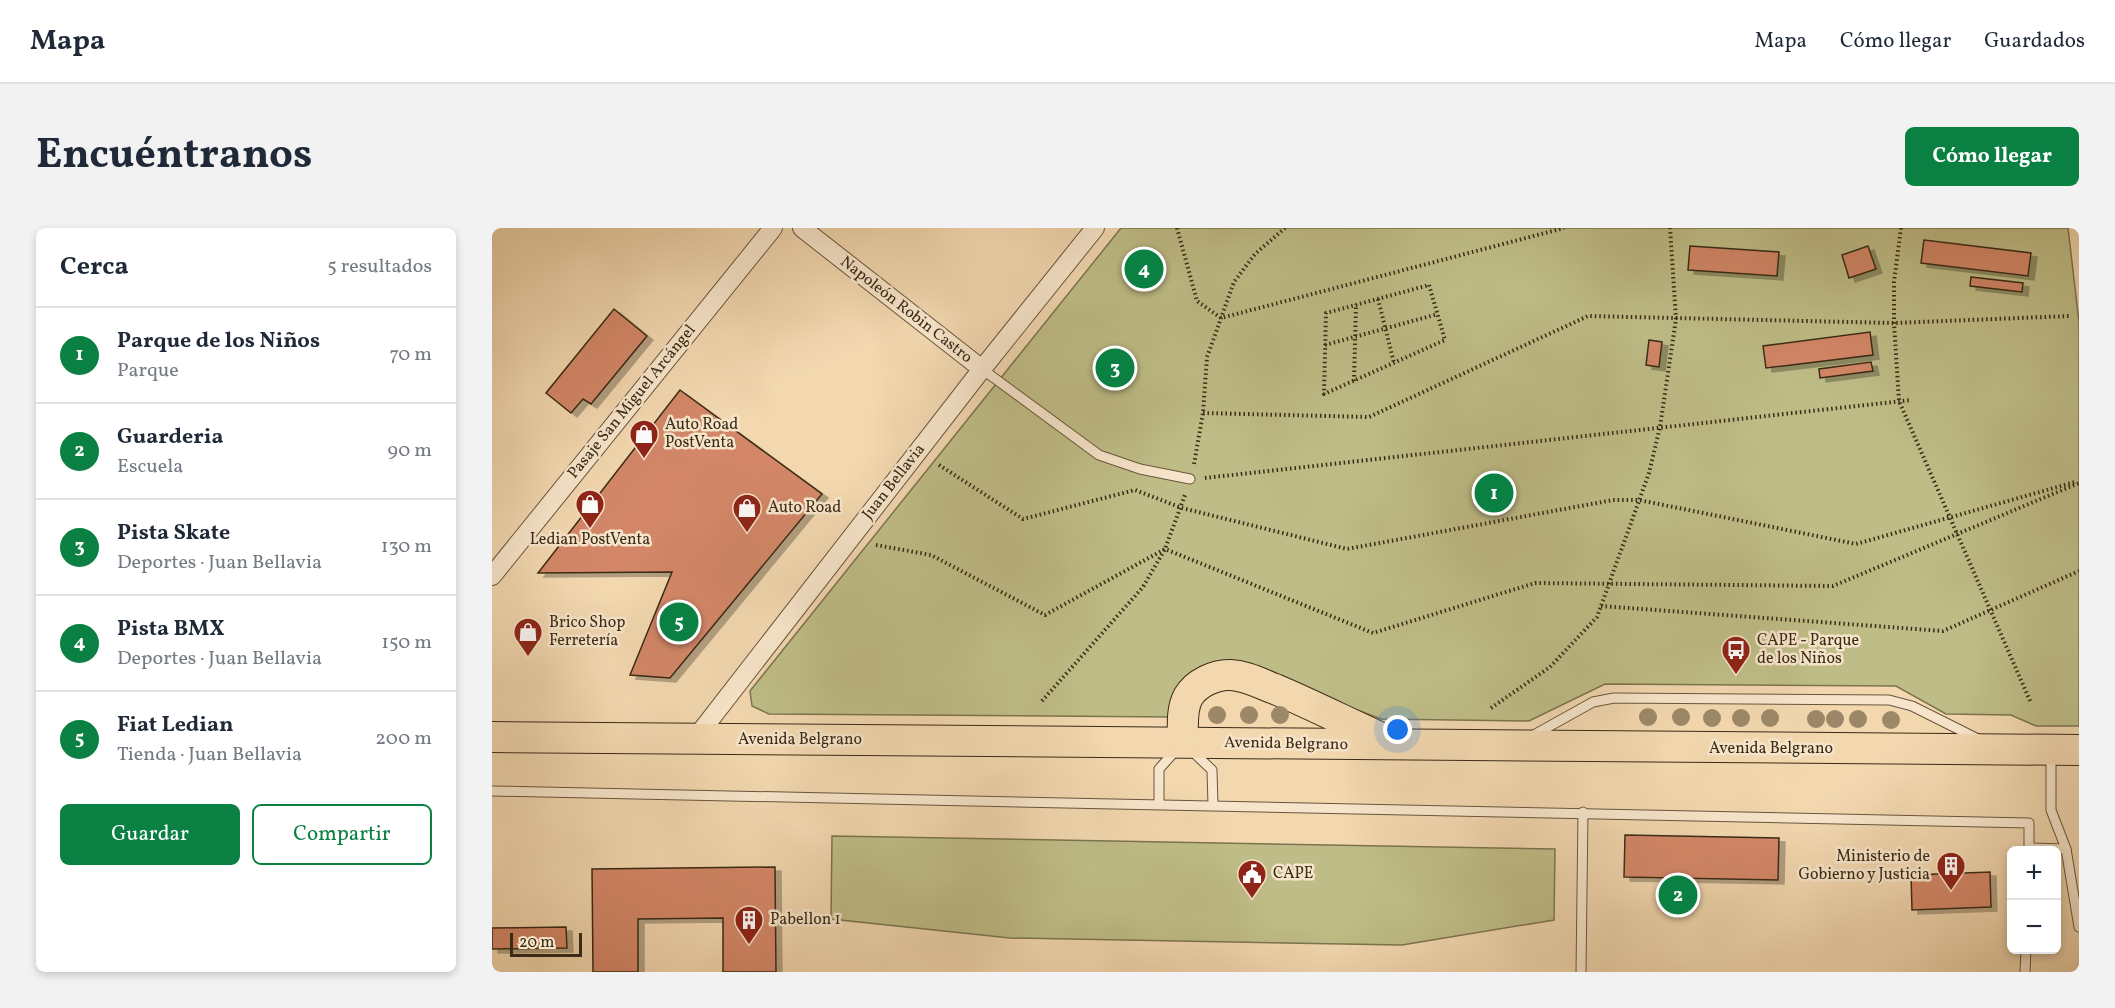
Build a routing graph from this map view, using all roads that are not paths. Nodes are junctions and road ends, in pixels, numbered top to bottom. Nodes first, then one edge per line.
1 (773, 228) edge
2 (802, 228) edge
3 (1095, 228) edge
4 (982, 369) junction
5 (1190, 479) road end
6 (492, 576) edge
7 (492, 737) edge
8 (695, 739) junction
9 (1183, 742) junction
10 (1399, 746) junction
11 (1513, 747) junction
12 (2001, 751) junction
13 (2065, 751) edge
14 (492, 791) edge
15 (1159, 804) junction
16 (1213, 805) junction
17 (1583, 812) junction
18 (2029, 846) edge
19 (2061, 849) edge
20 (2066, 849) junction
21 (2079, 927) edge
22 (2026, 954) edge
23 (1581, 972) edge
24 (2025, 972) edge

1 - 6 street, Pasaje San Miguel Arcángel
2 - 4 street, Napoleón Robin Castro
3 - 4 street, Juan Bellavia
4 - 5 lane
4 - 8 street, Juan Bellavia
7 - 8 main road, Avenida Belgrano
8 - 9 main road, Avenida Belgrano
9 - 10 main road, Avenida Belgrano
9 - 10 main road
9 - 15 lane
9 - 16 lane
10 - 11 main road, Avenida Belgrano
11 - 12 main road, Avenida Belgrano
11 - 12 lane
12 - 13 main road, Avenida Belgrano
13 - 20 lane
14 - 15 lane
15 - 16 lane
16 - 17 lane
17 - 18 lane
17 - 23 lane
19 - 20 lane
20 - 21 lane
22 - 24 lane

